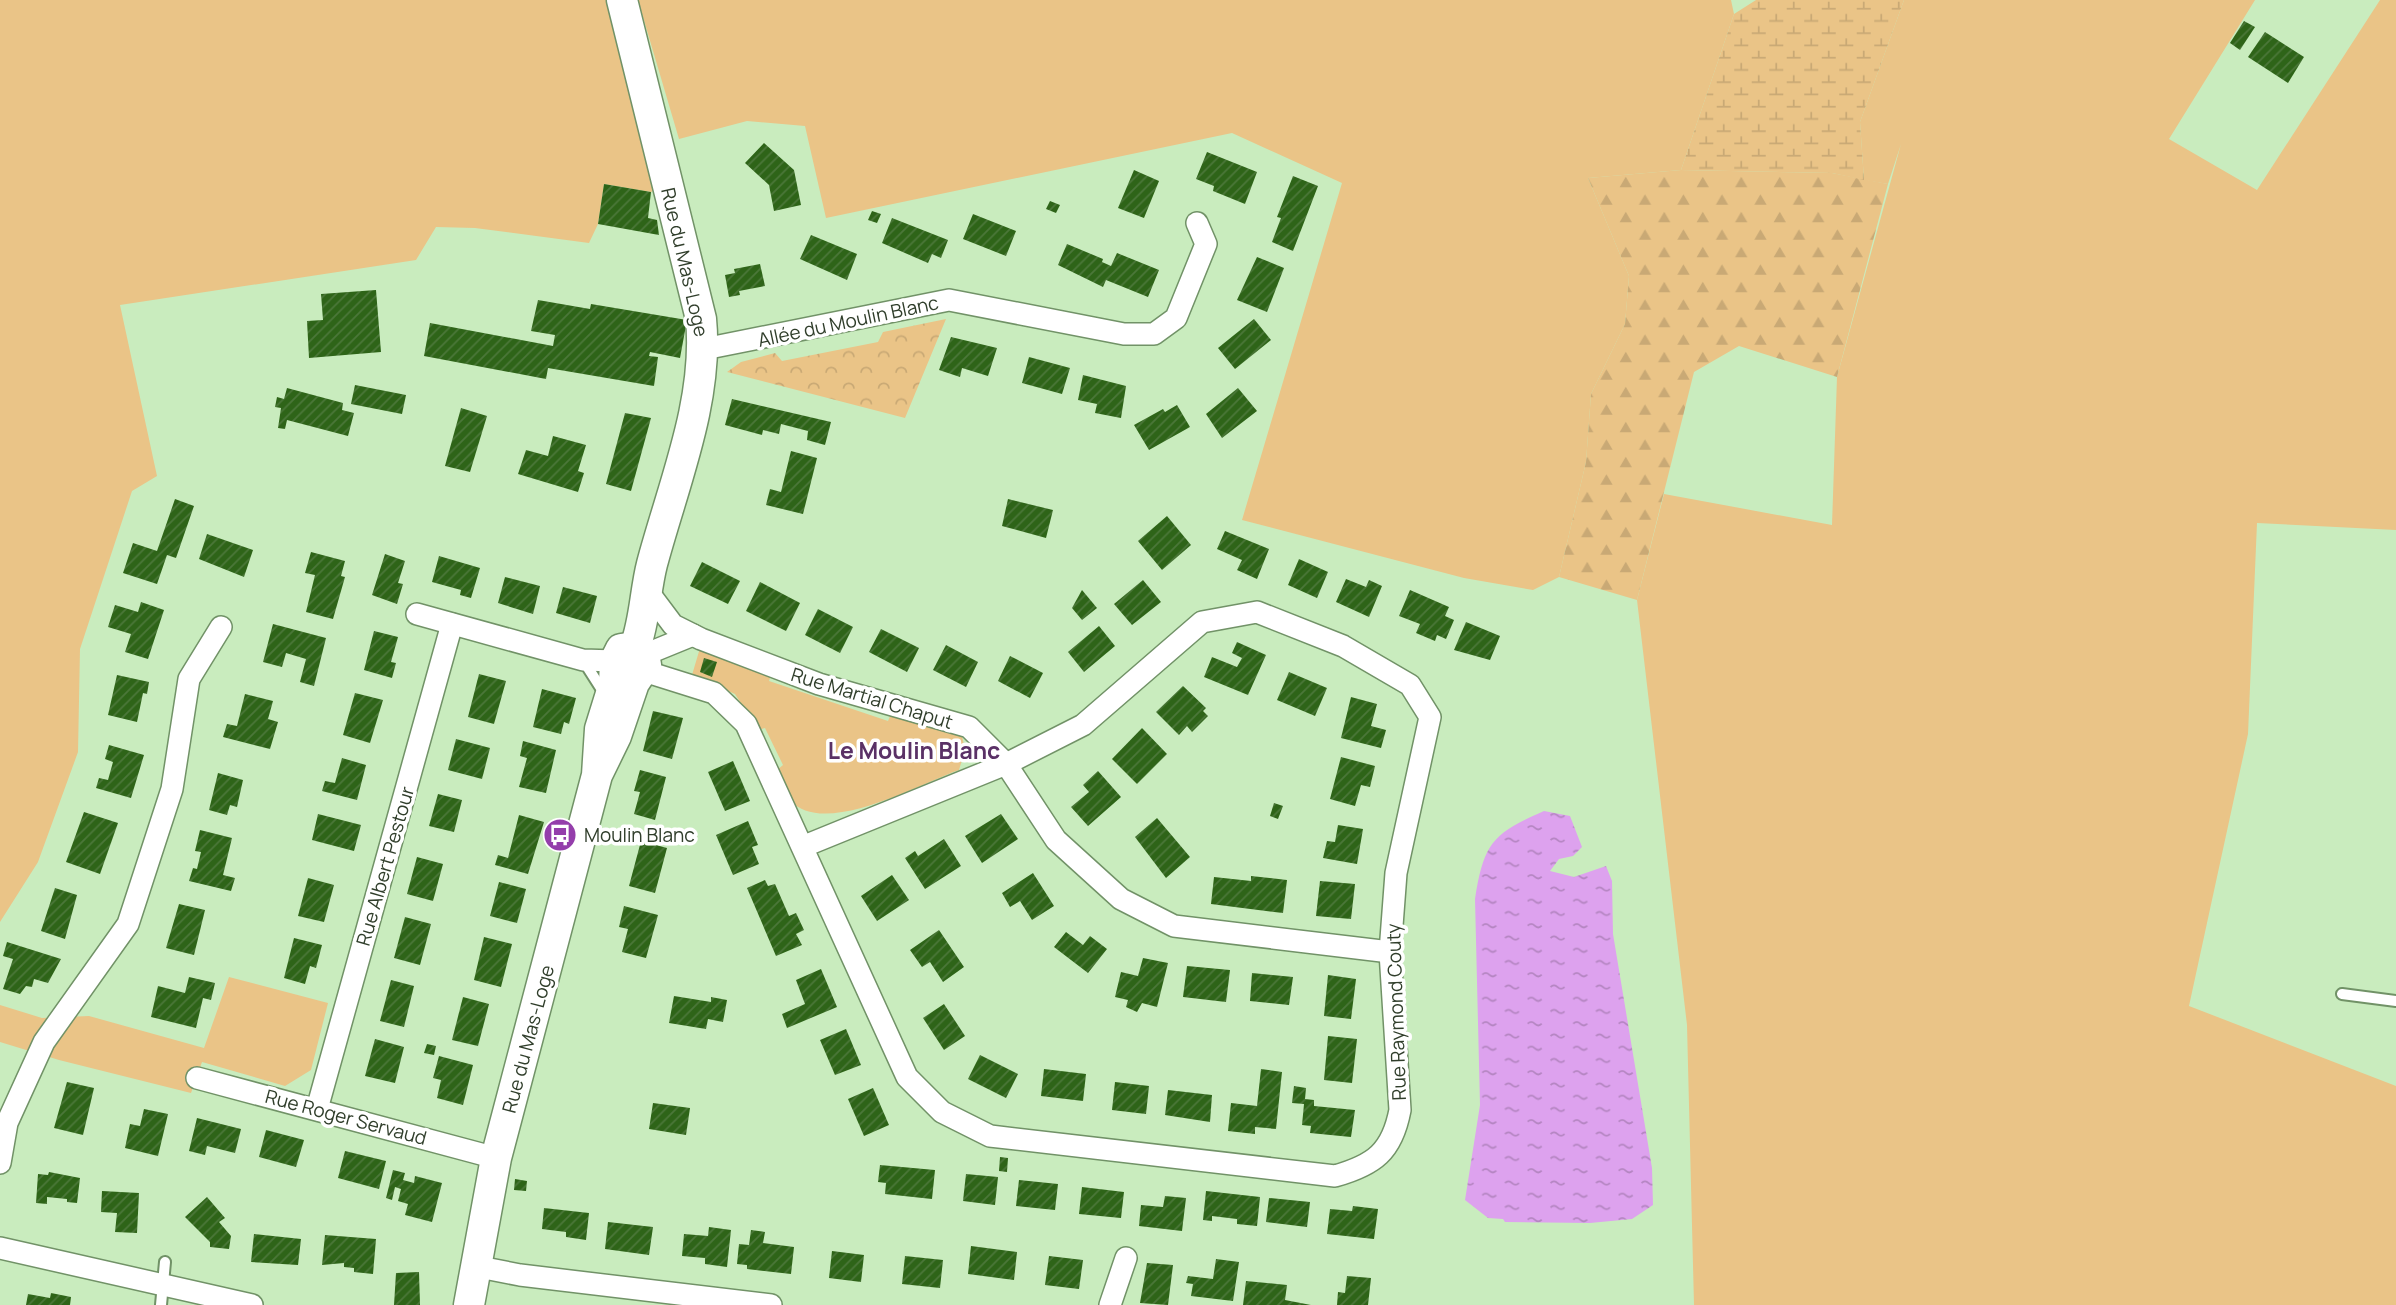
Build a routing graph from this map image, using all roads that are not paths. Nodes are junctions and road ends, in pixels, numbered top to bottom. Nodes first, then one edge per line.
1 (622, 0) edge
2 (1197, 223) dead end
3 (704, 349) junction
4 (646, 589) junction
5 (417, 614) dead end
6 (452, 624) junction
7 (221, 627) dead end
8 (693, 635) junction
9 (583, 660) junction
10 (632, 663) junction
11 (609, 701) junction
12 (1006, 764) junction
13 (597, 775) junction
14 (802, 847) junction
15 (1390, 952) junction
16 (2342, 994) dead end
17 (2396, 1001) edge
18 (197, 1078) dead end
19 (317, 1109) junction
20 (496, 1158) junction
21 (0, 1163) edge
22 (0, 1248) edge
23 (1126, 1258) dead end
24 (165, 1262) dead end
25 (474, 1266) junction
26 (162, 1294) edge
27 (681, 1300) edge
28 (253, 1305) edge
29 (469, 1305) edge
30 (771, 1305) edge
31 (1110, 1305) edge

1 - 3 main road, Rue du Mas-Loge
2 - 3 street, Allée du Moulin Blanc
3 - 4 main road, Rue du Mas-Loge
4 - 8 street, Rue Martial Chaput
4 - 10 main road, Rue du Mas-Loge
5 - 6 street
6 - 9 street
6 - 19 street, Rue Albert Pestour
7 - 21 street
8 - 10 street
8 - 12 street, Rue Martial Chaput
9 - 10 street
9 - 11 lane
10 - 11 main road, Rue du Mas-Loge
10 - 13 main road, Rue du Mas-Loge
10 - 14 street, Rue Raymond Couty
11 - 13 main road, Rue du Mas-Loge
12 - 14 street, Rue Raymond Couty
12 - 15 street, Rue Martial Chaput
12 - 15 street, Rue Raymond Couty
13 - 20 main road, Rue du Mas-Loge
14 - 15 street, Rue Raymond Couty
16 - 17 lane
18 - 19 street, Rue Roger Servaud
19 - 20 street, Rue Roger Servaud
20 - 25 main road, Rue du Mas-Loge
22 - 26 street
23 - 31 street
24 - 26 lane
25 - 27 street
25 - 29 main road, Rue du Mas-Loge
26 - 28 street
27 - 30 street

